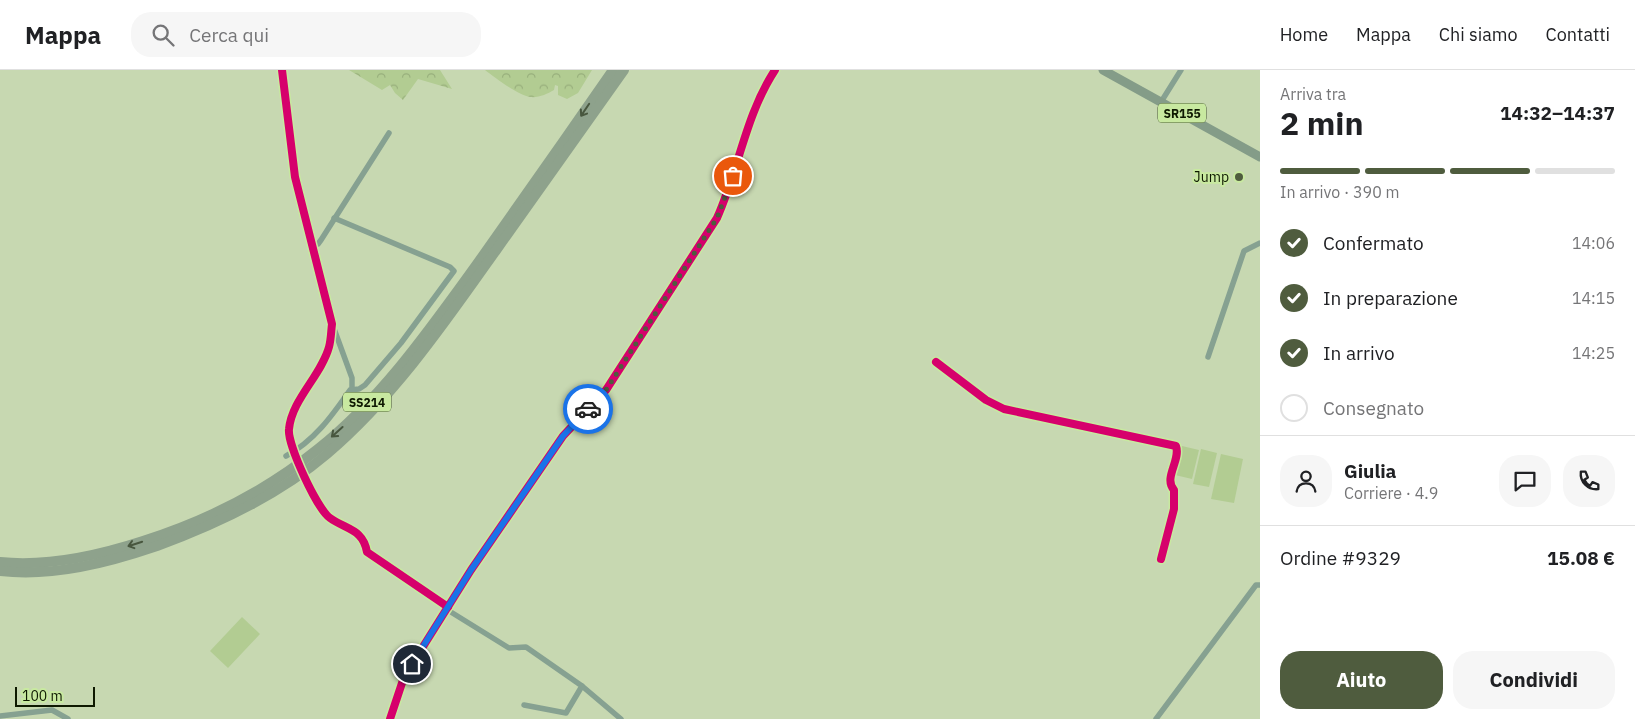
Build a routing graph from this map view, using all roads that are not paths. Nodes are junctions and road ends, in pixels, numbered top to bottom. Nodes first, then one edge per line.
1 (282, 70) edge
2 (613, 70) edge
3 (624, 70) edge
4 (766, 70) edge
5 (1103, 70) edge
6 (1181, 70) edge
7 (774, 72) edge
8 (1162, 102) junction
9 (389, 133) dead end
10 (1260, 157) edge
11 (334, 218) junction
12 (1260, 243) edge
13 (311, 245) junction
14 (332, 324) junction
15 (1208, 357) dead end
16 (936, 362) dead end
17 (352, 390) junction
18 (286, 456) dead end
19 (1161, 559) dead end
20 (0, 562) edge
21 (0, 571) edge
22 (1260, 585) edge
23 (447, 608) junction
24 (582, 686) junction
25 (524, 704) dead end
26 (0, 716) edge
27 (68, 719) edge
28 (390, 719) edge
29 (621, 719) edge
30 (1156, 719) edge

1 - 13 street
2 -> 20 highway, SS214
3 - 21 highway, SS214
4 - 7 street
5 - 8 main road, SR155
6 - 8 street
7 - 23 street
8 - 10 main road, SR155
9 - 11 street
11 - 13 street
11 - 17 street
12 - 15 street
13 - 14 street
14 - 17 street
14 - 23 street, bridge
16 - 19 street
17 - 18 street
22 - 30 street
23 - 24 street
23 - 28 street
24 - 25 street
24 - 29 street
26 - 27 street

